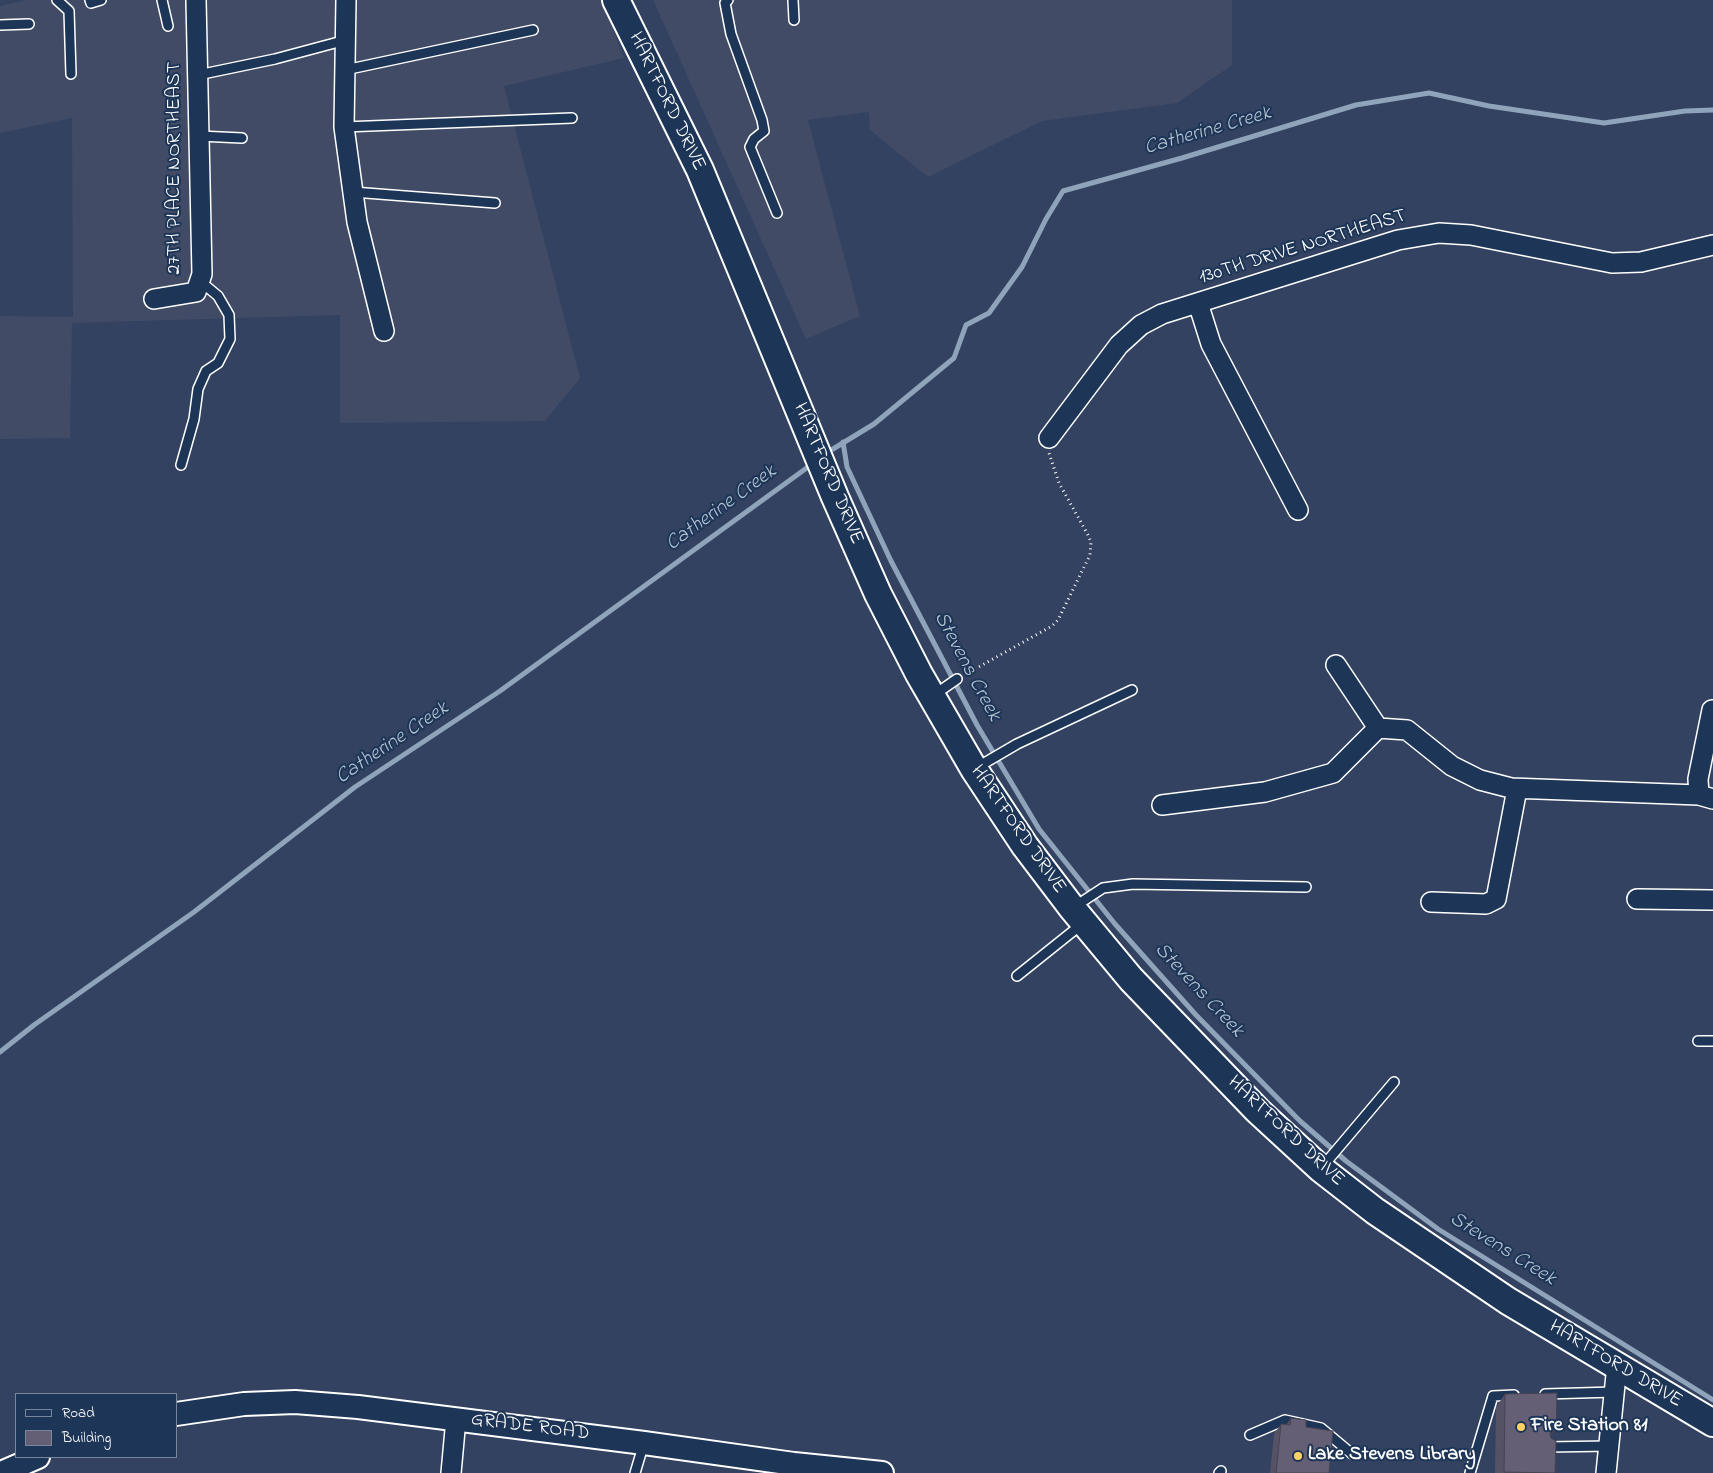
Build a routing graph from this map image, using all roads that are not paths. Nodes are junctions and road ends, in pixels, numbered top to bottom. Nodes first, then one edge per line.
1 (57, 0) edge
2 (90, 0) edge
3 (101, 0) edge
4 (162, 0) edge
5 (196, 0) edge
6 (346, 0) edge
7 (616, 0) edge
8 (728, 0) edge
9 (793, 0) edge
10 (794, 20) dead end
11 (29, 24) dead end
12 (0, 25) edge
13 (168, 26) dead end
14 (532, 30) dead end
15 (346, 40) junction
16 (345, 70) junction
17 (71, 74) dead end
18 (198, 75) junction
19 (572, 118) dead end
20 (344, 127) junction
21 (200, 136) junction
22 (242, 138) dead end
23 (353, 192) junction
24 (495, 203) dead end
25 (777, 212) dead end
26 (1713, 245) edge
27 (200, 281) junction
28 (154, 299) dead end
29 (1198, 303) junction
30 (384, 331) dead end
31 (1048, 438) road end
32 (182, 465) dead end
33 (1298, 510) dead end
34 (1336, 665) dead end
35 (957, 679) road end
36 (1132, 690) dead end
37 (938, 692) junction
38 (1712, 710) edge
39 (1378, 728) junction
40 (980, 765) junction
41 (1517, 788) junction
42 (1706, 797) edge
43 (1162, 805) dead end
44 (1306, 887) dead end
45 (1637, 899) dead end
46 (1713, 900) edge
47 (1432, 902) dead end
48 (1079, 911) junction
49 (1017, 976) dead end
50 (1698, 1041) dead end
51 (1713, 1041) edge
52 (1394, 1082) dead end
53 (1326, 1162) junction
54 (1616, 1365) junction
55 (1614, 1392) junction
56 (178, 1414) edge
57 (456, 1419) junction
58 (1713, 1423) edge
59 (1250, 1435) dead end
60 (644, 1442) junction
61 (1609, 1446) junction
62 (1547, 1447) edge
63 (1352, 1454) dead end
64 (36, 1458) edge
65 (793, 1469) edge
66 (1, 1473) edge
67 (451, 1473) edge
68 (636, 1473) edge
69 (882, 1473) edge
70 (1470, 1473) edge
71 (1606, 1473) edge

1 - 17 lane
2 - 3 lane
4 - 13 lane
5 - 18 street, 27TH PLACE NORTHEAST
6 - 15 street
7 - 37 main road, HARTFORD DRIVE
8 - 25 lane
9 - 10 lane
11 - 12 lane
14 - 16 lane
15 - 16 street
15 - 18 lane
16 - 20 street
18 - 21 street, 27TH PLACE NORTHEAST
19 - 20 lane
20 - 23 street
21 - 22 lane
21 - 27 street, 27TH PLACE NORTHEAST
23 - 24 lane
23 - 30 street
26 - 29 street, 130TH DRIVE NORTHEAST
27 - 28 street, 27TH PLACE NORTHEAST
27 - 32 lane
29 - 31 street, 130TH DRIVE NORTHEAST
29 - 33 street
34 - 39 street
35 - 37 lane
36 - 40 lane
37 - 40 main road, HARTFORD DRIVE
38 - 42 street
39 - 41 street
39 - 43 street
40 - 48 main road, HARTFORD DRIVE
41 - 42 street
41 - 47 street
44 - 48 lane
45 - 46 street
48 - 49 lane
48 - 53 main road, HARTFORD DRIVE
50 - 51 lane
52 - 53 lane
53 - 54 main road, HARTFORD DRIVE
54 - 55 street
54 - 58 main road, HARTFORD DRIVE
55 - 61 street
55 - 70 lane
56 - 57 street, GRADE ROAD
57 - 60 street, GRADE ROAD
57 - 67 street
59 - 63 lane
60 - 65 street, GRADE ROAD
60 - 68 lane
61 - 62 lane
61 - 71 street
64 - 66 street
65 - 69 street, GRADE ROAD

